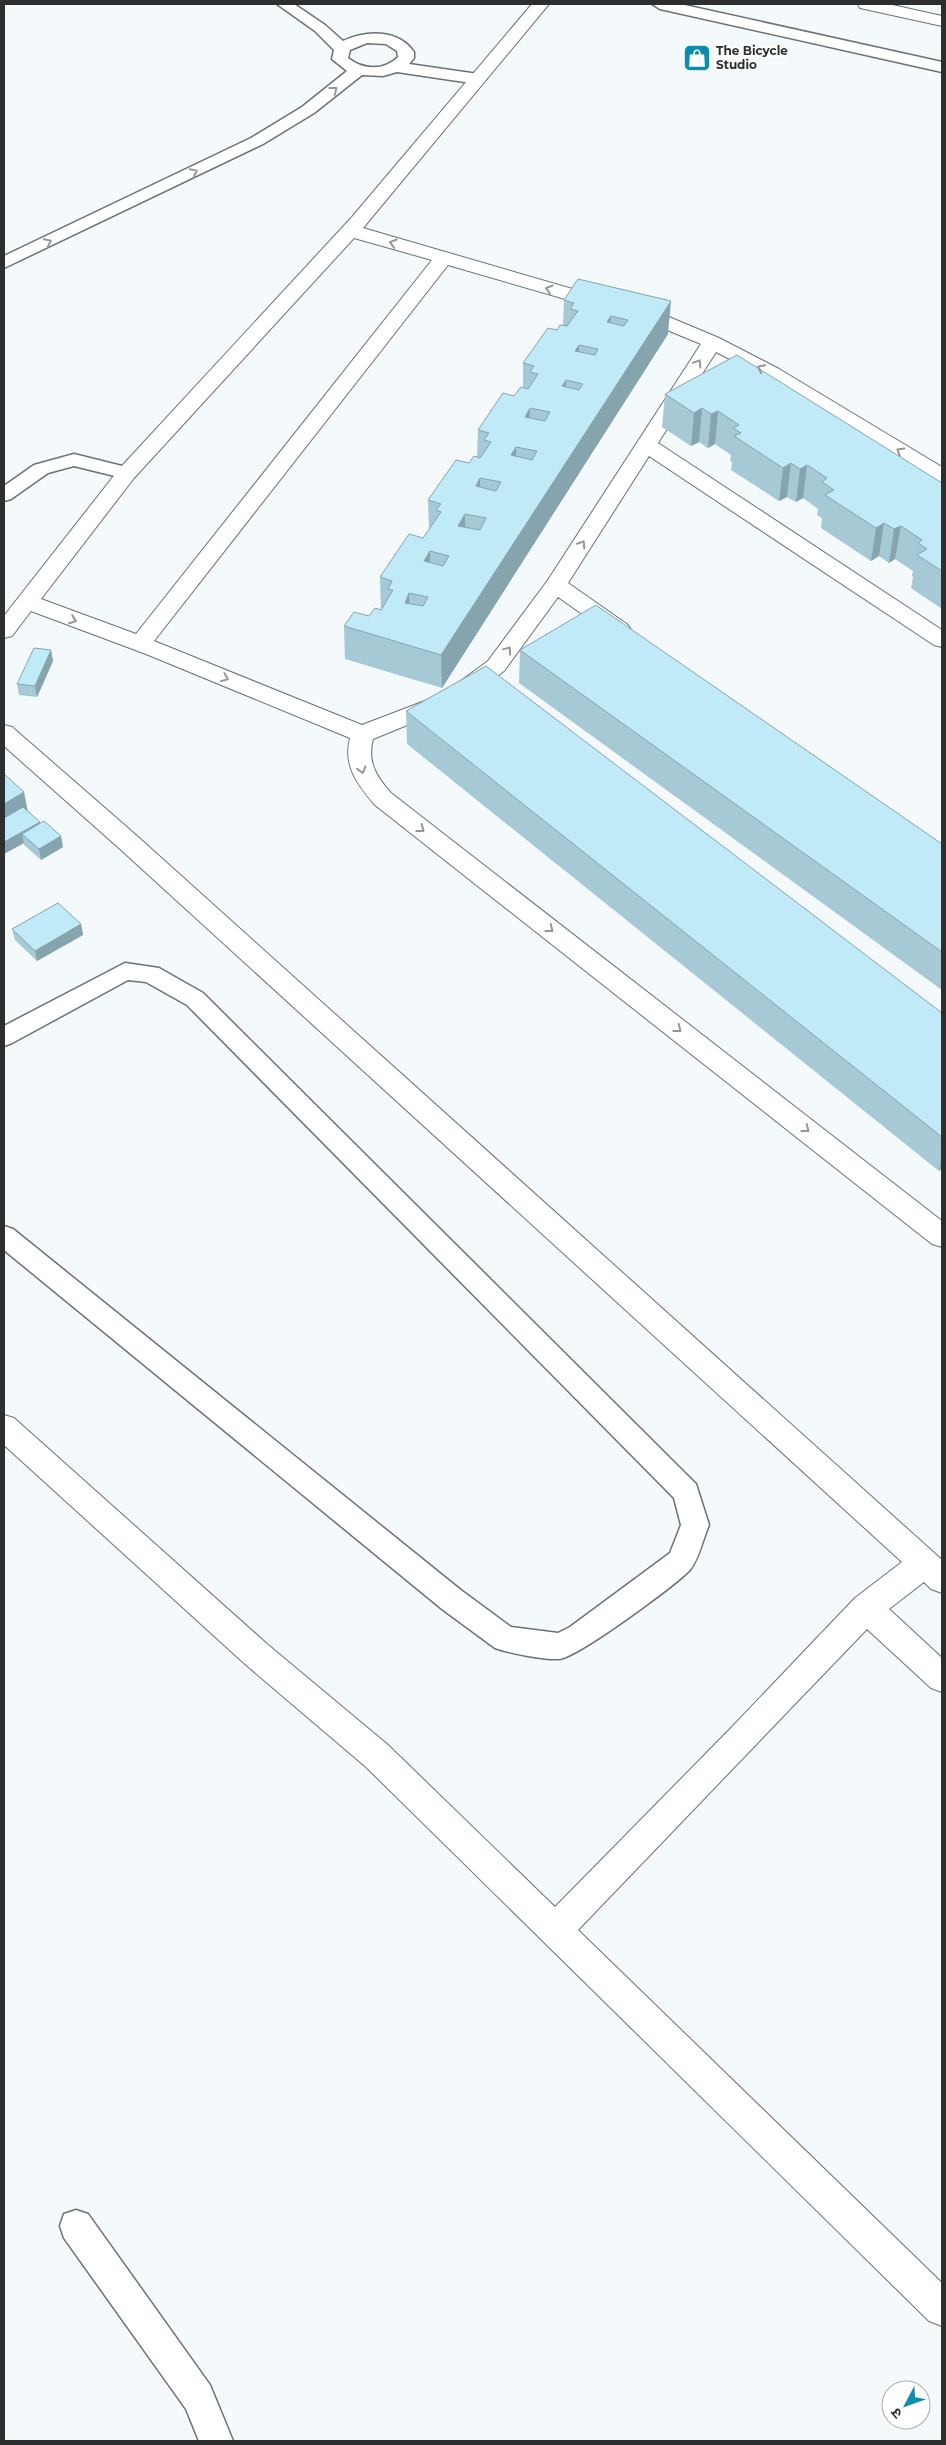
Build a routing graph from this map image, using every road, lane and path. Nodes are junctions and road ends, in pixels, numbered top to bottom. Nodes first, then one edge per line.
1 (284, 4) edge
2 (541, 4) edge
3 (661, 4) edge
4 (866, 4) edge
5 (942, 21) edge
6 (342, 49) junction
7 (395, 67) junction
8 (942, 67) edge
9 (359, 70) junction
10 (478, 79) junction
11 (351, 231) junction
12 (444, 258) junction
13 (4, 263) edge
14 (712, 342) junction
15 (646, 444) junction
16 (128, 473) junction
17 (942, 476) edge
18 (4, 495) edge
19 (556, 585) junction
20 (28, 602) junction
21 (4, 631) edge
22 (942, 640) edge
23 (636, 641) edge
24 (140, 644) junction
25 (4, 733) edge
26 (362, 734) junction
27 (4, 1037) edge
28 (4, 1236) edge
29 (942, 1236) edge
30 (4, 1427) edge
31 (934, 1571) edge
32 (866, 1608) junction
33 (942, 1678) edge
34 (556, 1929) junction
35 (76, 2226) dead end
36 (942, 2308) edge
37 (216, 2441) edge

1 - 6 lane
2 - 10 street
3 - 8 lane
4 - 5 street
6 - 7 lane
6 - 9 lane
7 - 9 lane
7 - 10 lane
13 -> 9 lane
10 - 11 street
12 -> 11 street
11 - 16 street
14 -> 12 street
12 - 24 street
15 -> 14 street
17 -> 14 street
19 -> 15 street
15 - 22 street
16 - 18 lane
16 - 20 street
19 - 23 street
26 -> 19 street
20 - 21 street
20 -> 24 street
24 -> 26 street
25 - 31 street
26 -> 29 street
27 - 28 lane
30 - 34 street
31 - 32 street
32 - 33 street
32 - 34 street
34 - 36 street
35 - 37 lane

